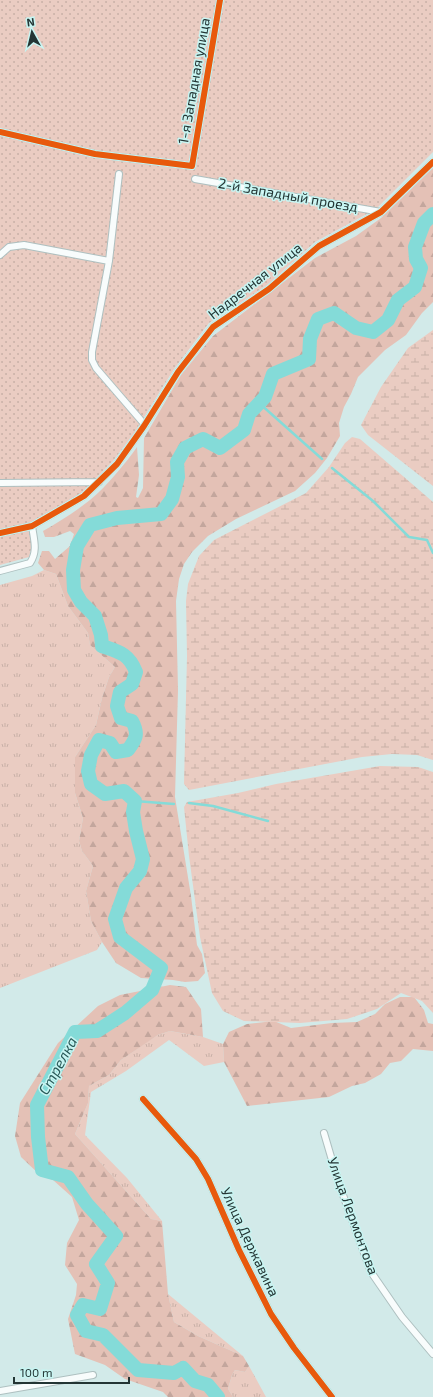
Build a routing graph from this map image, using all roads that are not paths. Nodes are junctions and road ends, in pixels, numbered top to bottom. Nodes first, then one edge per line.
1 (220, 0) edge
2 (0, 132) edge
3 (433, 162) edge
4 (120, 174) dead end
5 (195, 179) dead end
6 (381, 212) junction
7 (0, 255) edge
8 (109, 261) junction
9 (145, 425) junction
10 (0, 482) edge
11 (99, 482) junction
12 (32, 526) junction
13 (0, 533) edge
14 (0, 571) edge
15 (144, 1099) dead end
16 (324, 1133) dead end
17 (433, 1354) edge
18 (93, 1375) dead end
19 (0, 1391) edge
20 (332, 1397) edge

1 - 2 street, 1-я Западная улица
3 - 6 street, Надречная улица
4 - 8 street
5 - 6 street, 2-й Западный проезд
6 - 9 street, Надречная улица
7 - 8 street
8 - 9 street
9 - 11 street, Надречная улица
10 - 11 street
11 - 12 street, Надречная улица
12 - 13 street, Надречная улица
12 - 14 street
15 - 20 street, Улица Державина
16 - 17 street, Улица Лермонтова
18 - 19 street

